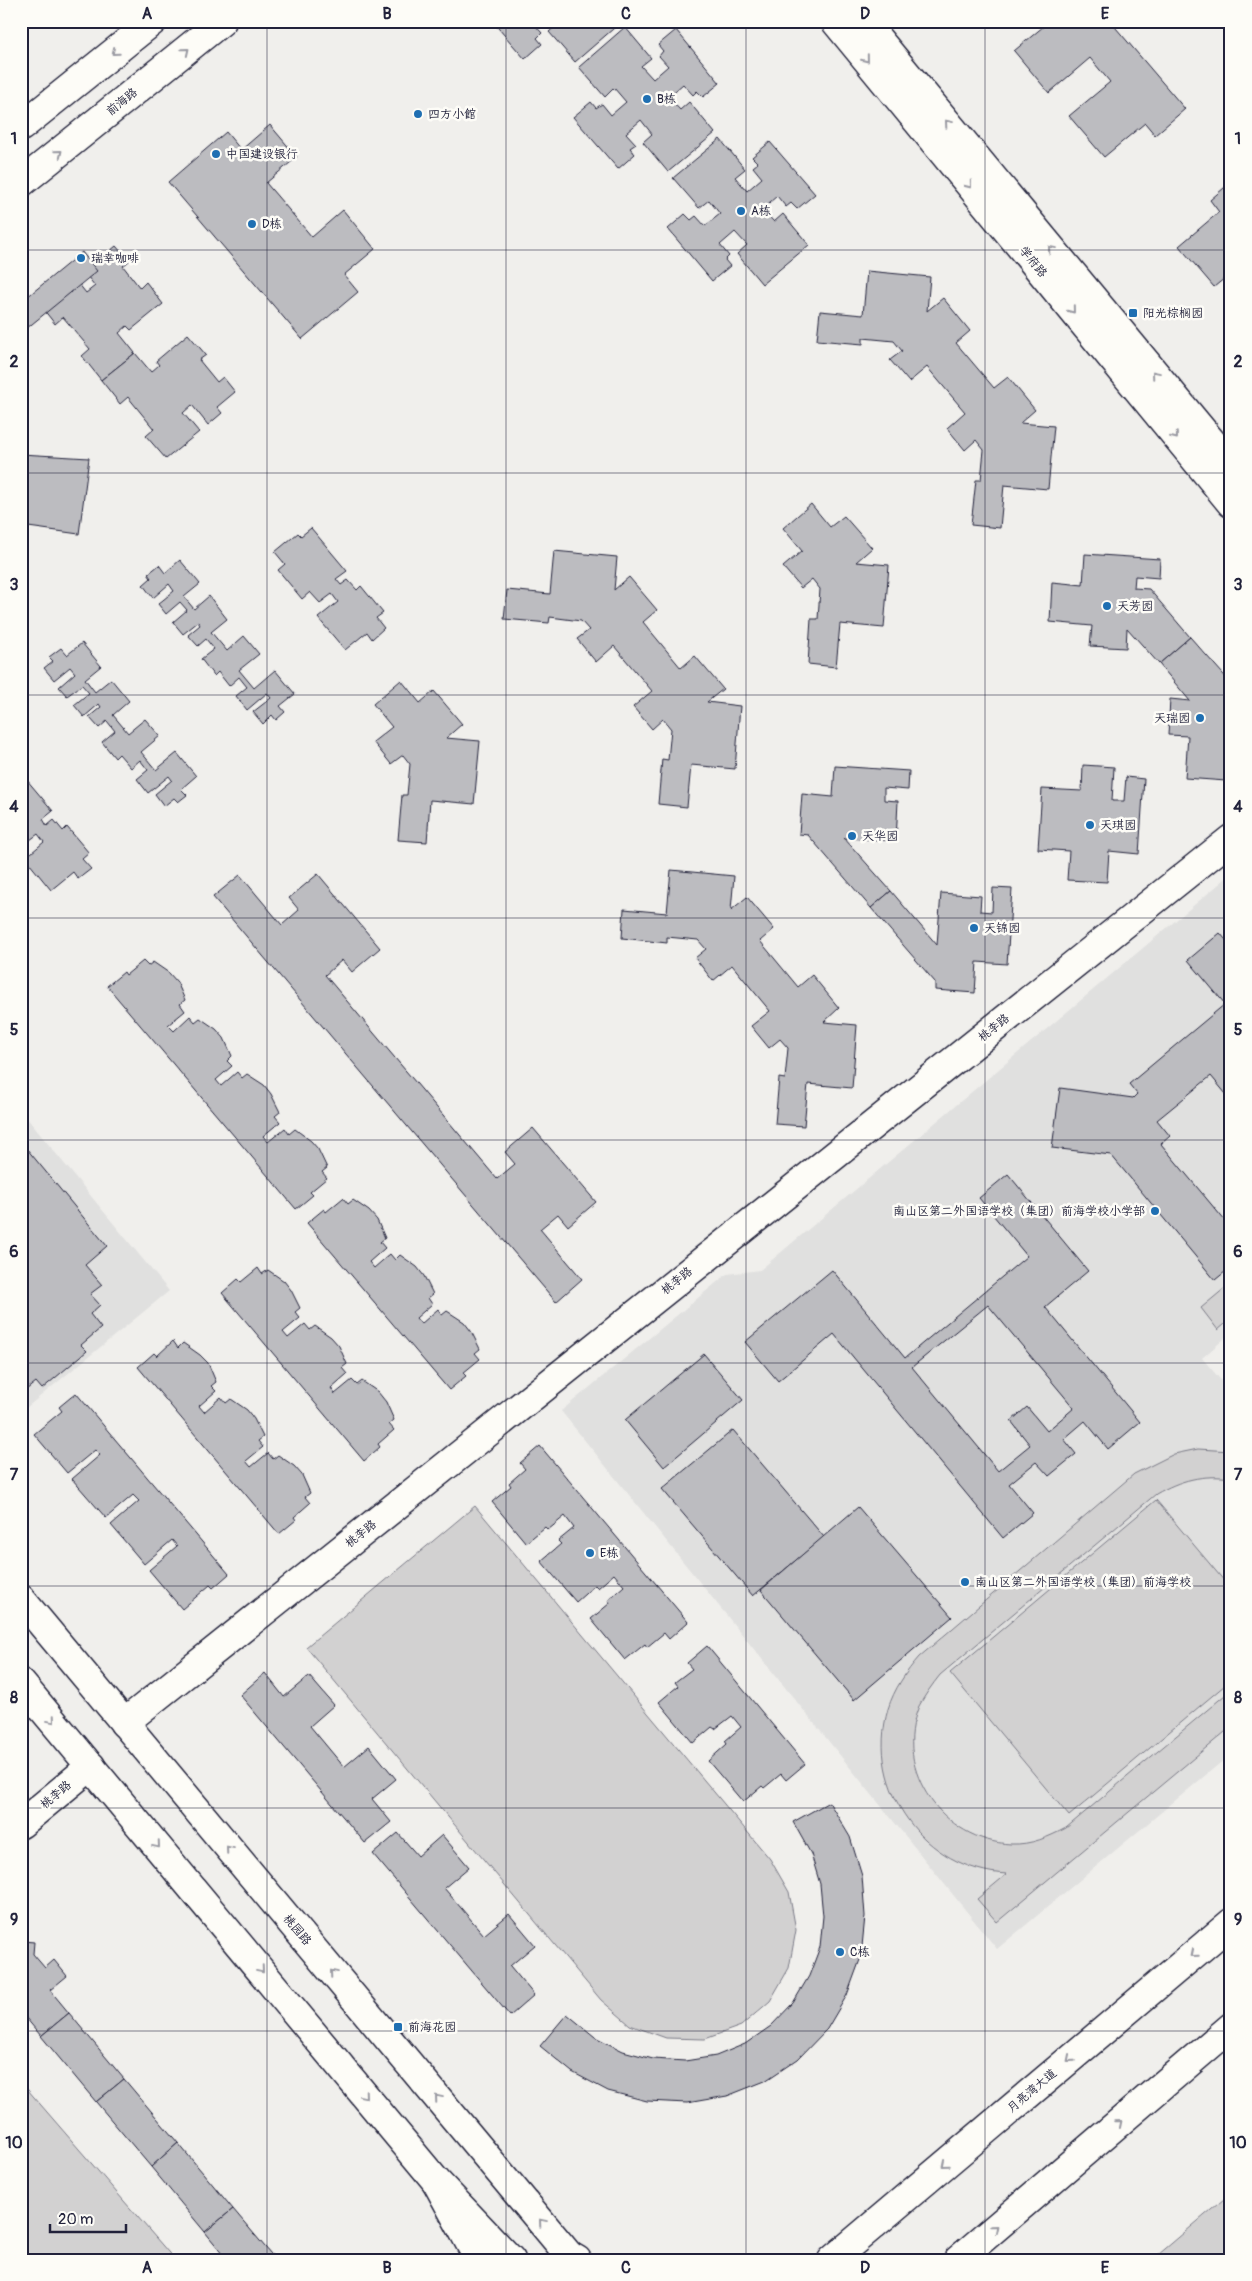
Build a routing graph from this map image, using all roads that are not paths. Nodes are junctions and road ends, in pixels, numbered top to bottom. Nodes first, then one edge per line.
1 (153, 21) edge
2 (222, 21) edge
3 (835, 21) edge
4 (863, 21) edge
5 (21, 127) edge
6 (21, 183) edge
7 (1231, 465) edge
8 (1231, 504) edge
9 (1231, 839) edge
10 (21, 1599) edge
11 (21, 1682) edge
12 (124, 1723) junction
13 (91, 1766) junction
14 (21, 1824) edge
15 (1231, 1923) edge
16 (1231, 2028) edge
17 (436, 2181) junction
18 (838, 2255) edge
19 (573, 2258) edge
20 (479, 2260) edge
21 (511, 2260) edge
22 (817, 2260) edge
23 (958, 2260) edge

1 -> 5 main road
6 -> 2 main road, 前海路
3 -> 8 main road, 学府路
7 -> 4 main road, 学府路
9 - 12 main road, 桃李路
10 - 12 main road, 桃园路
11 -> 13 main road
19 -> 12 main road, 桃园路
13 - 14 main road, 桃李路
13 -> 17 main road
15 -> 18 main road, 月亮湾大道
23 -> 16 main road
17 - 20 main road
17 - 21 main road
18 - 22 main road, 月亮湾大道

